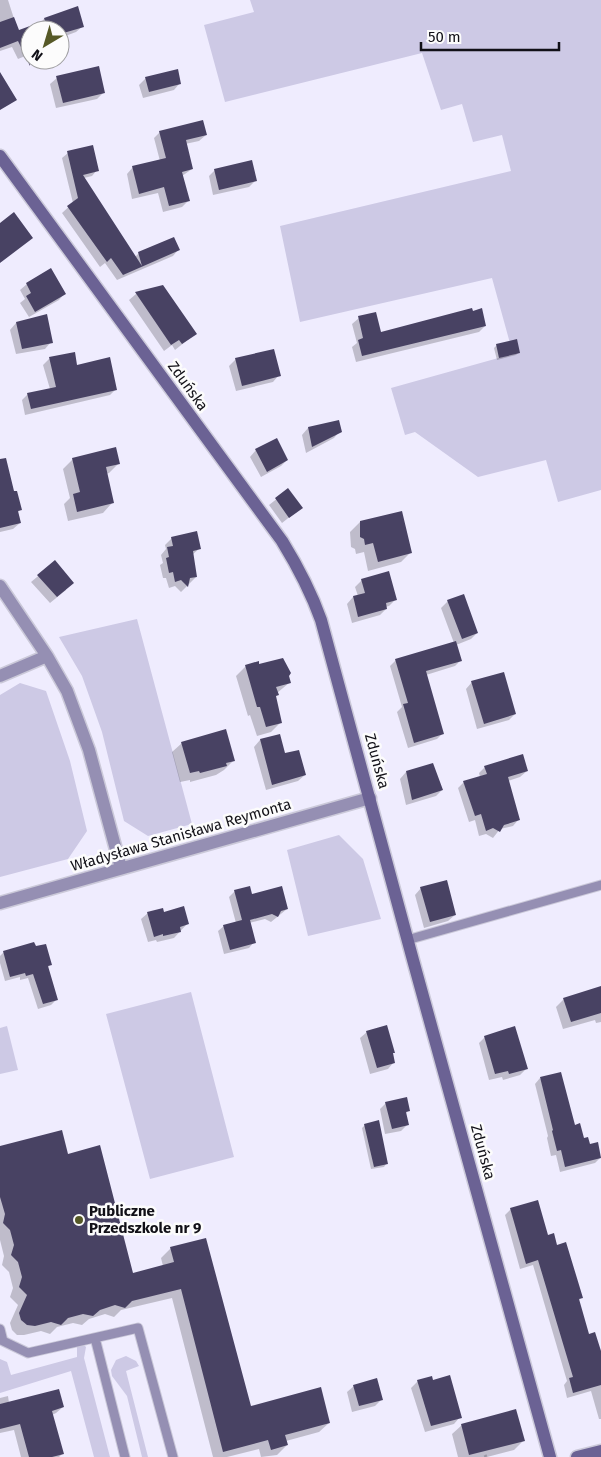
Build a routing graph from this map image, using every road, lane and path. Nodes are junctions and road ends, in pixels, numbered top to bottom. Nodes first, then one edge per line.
1 (0, 156) edge
2 (0, 586) edge
3 (48, 656) junction
4 (0, 676) edge
5 (370, 798) junction
6 (121, 868) junction
7 (601, 885) edge
8 (0, 903) edge
9 (407, 940) junction
10 (0, 1329) edge
11 (95, 1338) junction
12 (601, 1451) edge
13 (125, 1457) edge
14 (173, 1457) edge
15 (550, 1457) edge
16 (578, 1457) edge

1 - 5 street, Zduńska
2 - 3 street
3 - 4 street
3 - 6 street
5 - 6 street, Władysława Stanisława Reymonta
5 - 9 street, Zduńska
6 - 8 street, Władysława Stanisława Reymonta
7 - 9 lane
9 - 15 street, Zduńska
10 - 11 lane
11 - 13 lane
11 - 14 lane
12 - 16 street

